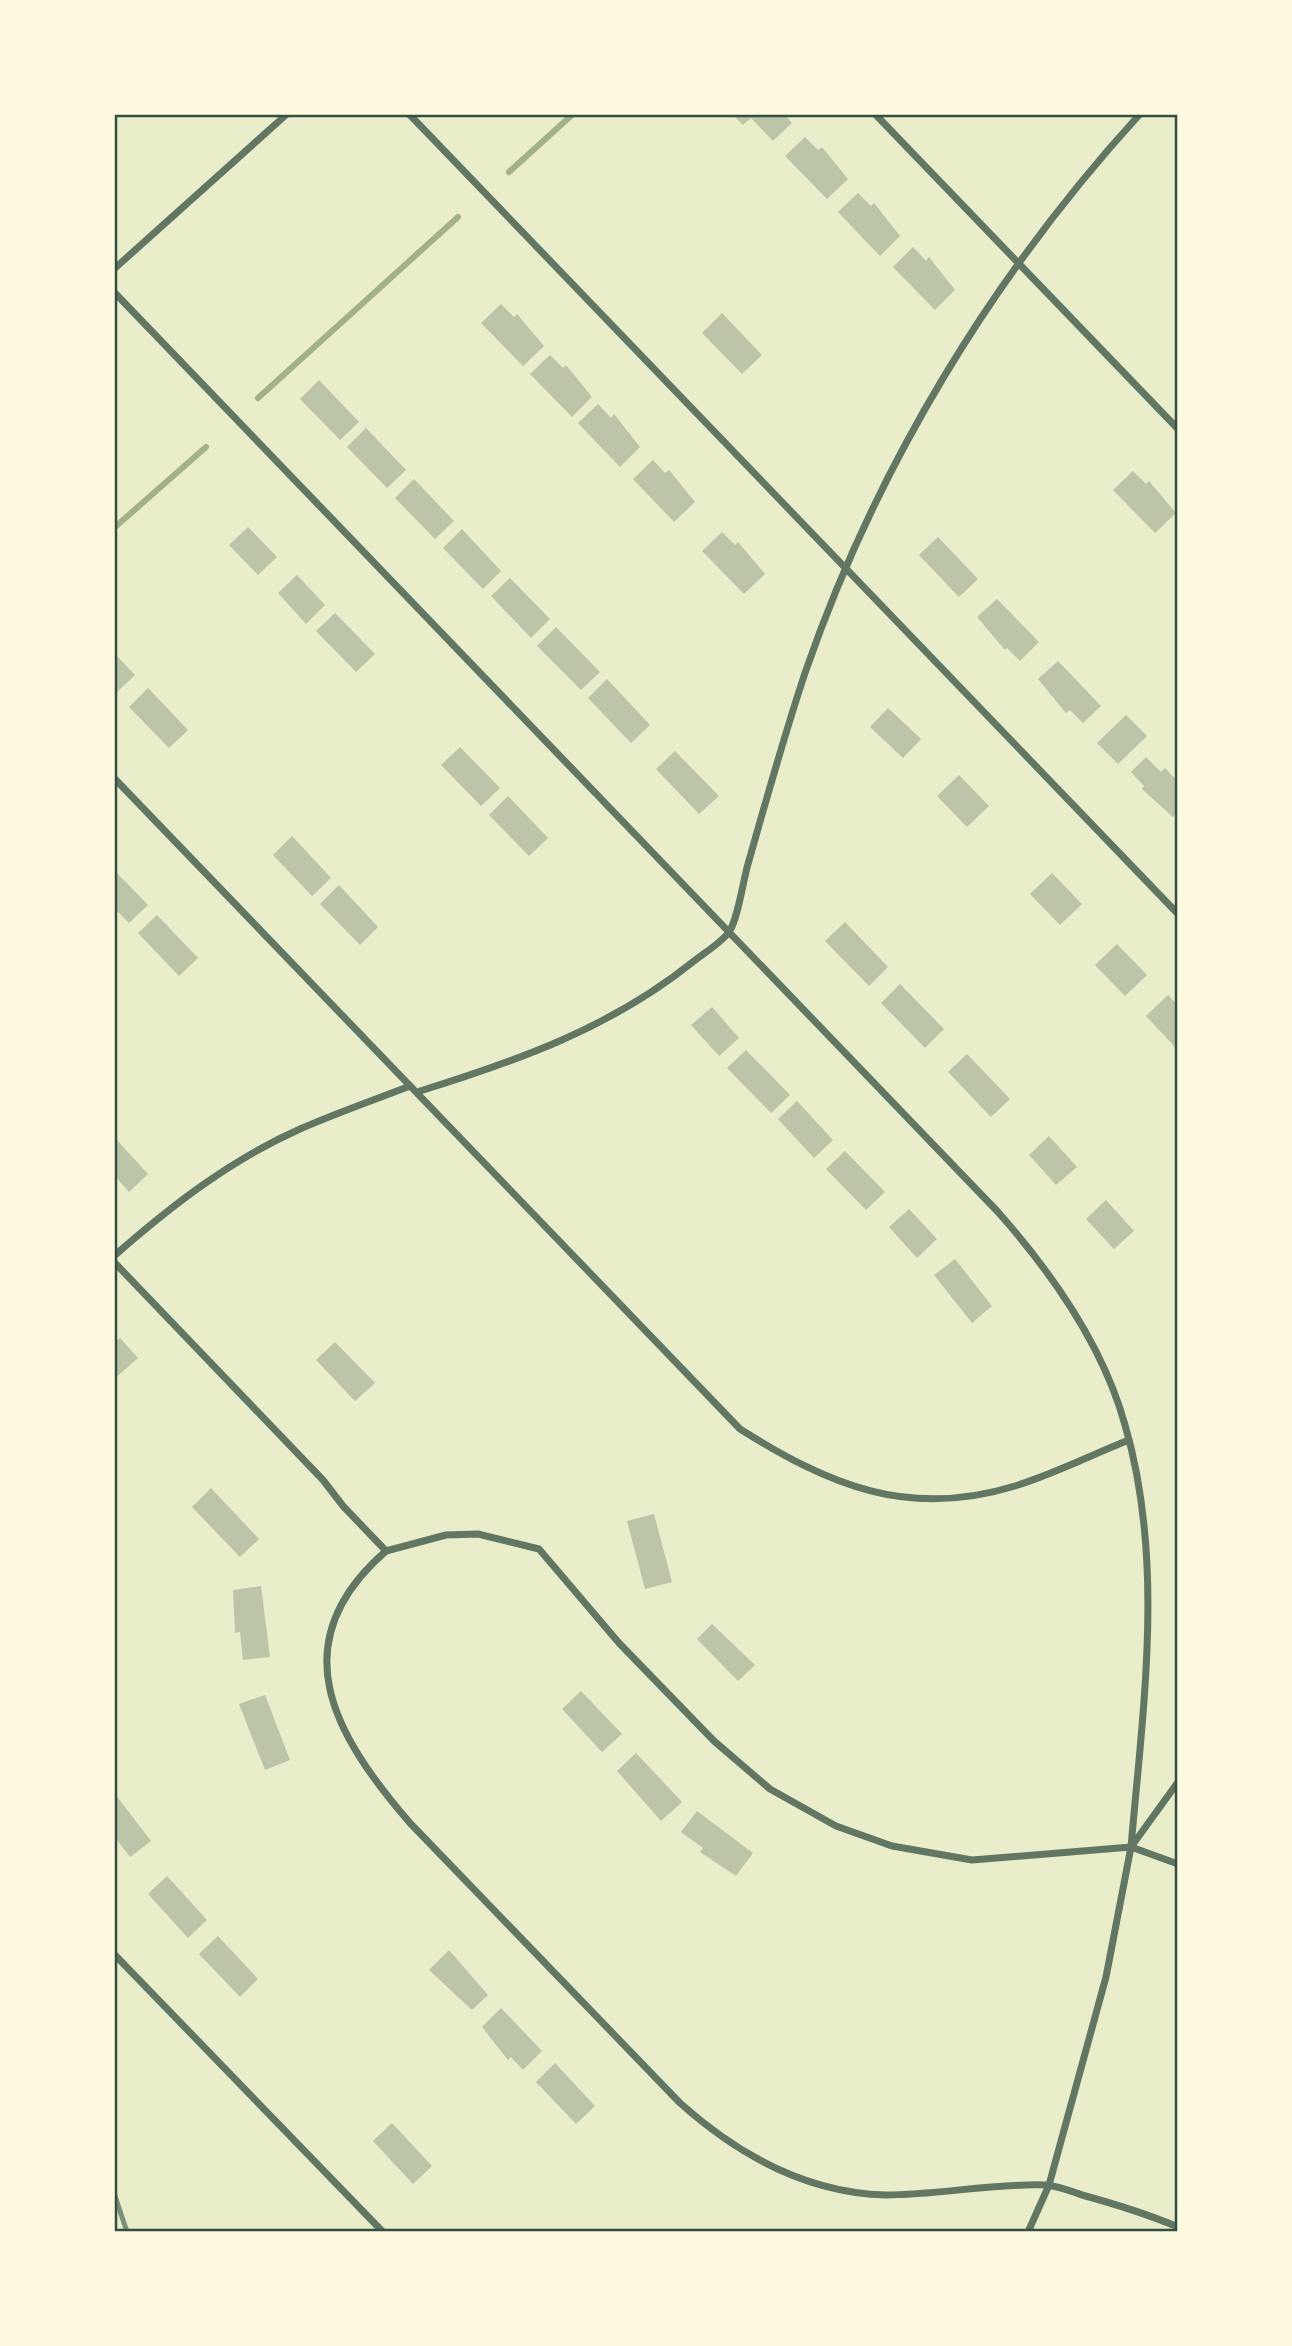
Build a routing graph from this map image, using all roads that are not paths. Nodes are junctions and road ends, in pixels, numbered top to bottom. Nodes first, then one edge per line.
1 (287, 114) edge
2 (409, 114) edge
3 (875, 114) edge
4 (1140, 114) edge
5 (1018, 262) junction
6 (114, 269) edge
7 (114, 292) edge
8 (1178, 429) edge
9 (846, 568) junction
10 (114, 778) edge
11 (1178, 914) edge
12 (729, 932) junction
13 (411, 1086) junction
14 (417, 1092) junction
15 (114, 1256) edge
16 (114, 1262) edge
17 (1129, 1440) junction
18 (386, 1550) junction
19 (1178, 1782) edge
20 (1131, 1847) junction
21 (1178, 1864) edge
22 (114, 1954) edge
23 (1049, 2185) junction
24 (1178, 2227) edge
25 (383, 2232) edge
26 (1028, 2232) edge

1 - 6 street
2 - 9 street
3 - 5 street
4 - 5 street
5 - 8 street
5 - 9 street
7 - 12 street
9 - 11 street
9 - 12 street
10 - 13 street
12 - 14 street
12 - 17 street
13 - 14 street
13 - 15 street
14 - 17 street
16 - 18 street
17 - 20 street
18 - 20 street
18 - 23 street
19 - 20 street
20 - 21 street
20 - 23 street
22 - 25 street
23 - 24 street
23 - 26 street

